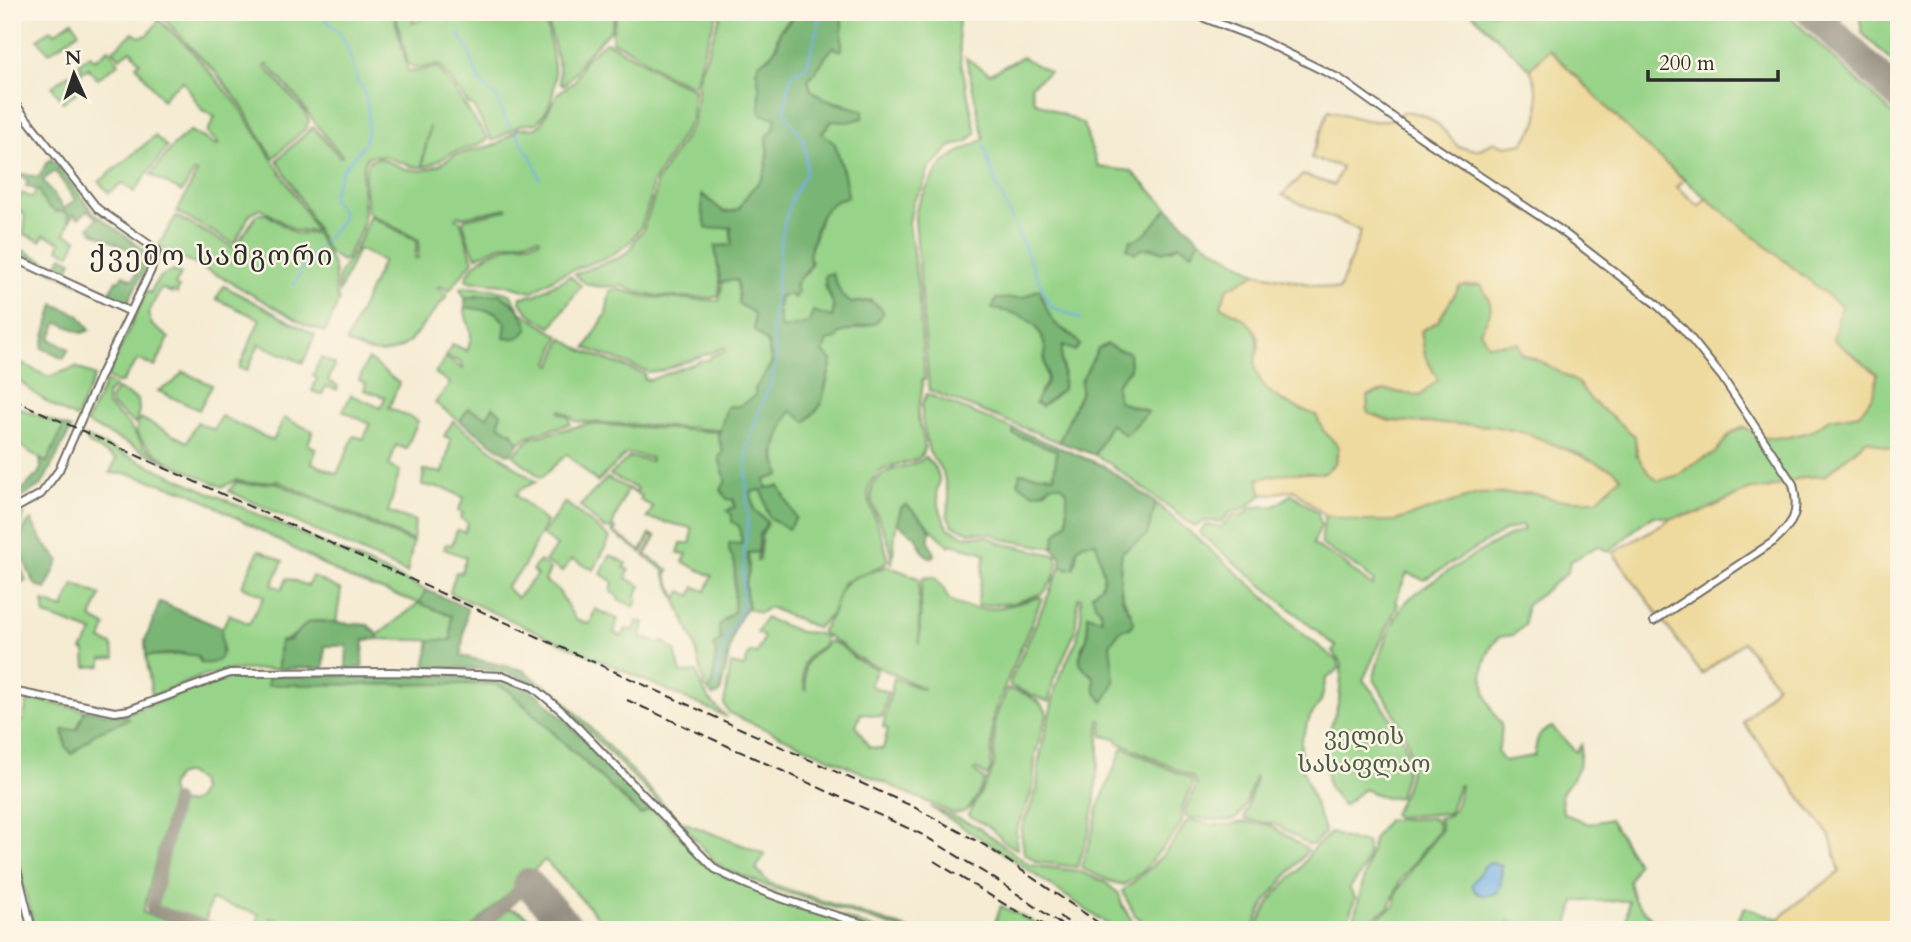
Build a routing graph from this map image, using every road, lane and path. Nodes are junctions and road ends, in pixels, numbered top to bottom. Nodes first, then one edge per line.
1 (1189, 12) edge
2 (12, 100) edge
3 (12, 257) edge
4 (131, 312) junction
5 (12, 510) edge
6 (1654, 621) dead end
7 (12, 691) edge
8 (12, 849) edge
9 (32, 930) edge
10 (884, 930) edge

1 - 6 street
2 - 4 street
3 - 4 street
4 - 5 street
7 - 10 street
8 - 9 street

